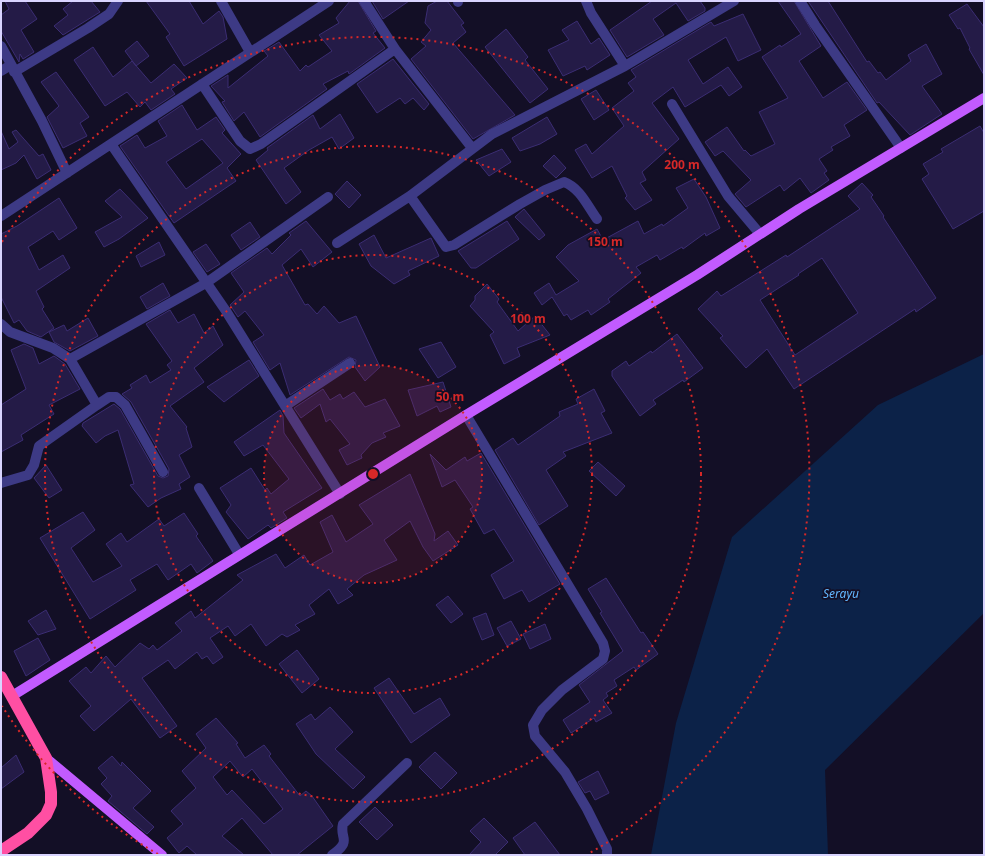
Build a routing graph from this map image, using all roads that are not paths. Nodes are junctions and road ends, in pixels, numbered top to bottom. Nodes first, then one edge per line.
1 (118, 1) edge
2 (221, 1) edge
3 (329, 1) edge
4 (364, 1) edge
5 (586, 1) edge
6 (734, 1) edge
7 (800, 1) edge
8 (1, 46) edge
9 (395, 49) junction
10 (250, 52) junction
11 (625, 66) junction
12 (13, 68) junction
13 (1, 71) edge
14 (202, 84) junction
15 (984, 98) edge
16 (672, 104) dead end
17 (111, 144) junction
18 (472, 148) junction
19 (901, 148) junction
20 (67, 173) junction
21 (410, 196) junction
22 (328, 197) dead end
23 (1, 216) edge
24 (597, 219) dead end
25 (760, 234) junction
26 (337, 242) dead end
27 (206, 283) junction
28 (1, 324) edge
29 (70, 359) junction
30 (350, 363) dead end
31 (97, 406) junction
32 (286, 406) junction
33 (466, 415) junction
34 (162, 472) dead end
35 (1, 483) edge
36 (199, 488) dead end
37 (340, 494) junction
38 (239, 554) junction
39 (1, 677) edge
40 (12, 696) junction
41 (46, 758) junction
42 (408, 763) dead end
43 (1, 851) edge
44 (162, 855) edge
45 (332, 855) edge
46 (607, 855) edge

1 - 12 street
2 - 10 street
3 - 10 street
4 - 9 street
5 - 11 street
6 - 11 street
7 - 19 street
8 - 12 street
9 - 14 street
9 - 18 street
10 - 14 street
11 - 18 street
12 - 13 street
12 - 20 street
14 - 17 street
15 - 19 main road
16 - 25 street
17 - 20 street
17 - 27 street
18 - 21 street
19 - 25 main road
20 - 23 street
21 - 24 street
21 - 26 street
22 - 27 street
25 - 33 main road
27 - 29 street
27 - 32 street
28 - 29 street
29 - 31 street
30 - 32 street
31 - 34 street
31 - 35 street
32 - 37 street
33 - 37 main road
33 - 46 street
36 - 38 street
37 - 38 main road
38 - 40 main road
39 - 40 highway
40 - 41 highway
41 - 43 highway
41 - 44 main road
42 - 45 street

